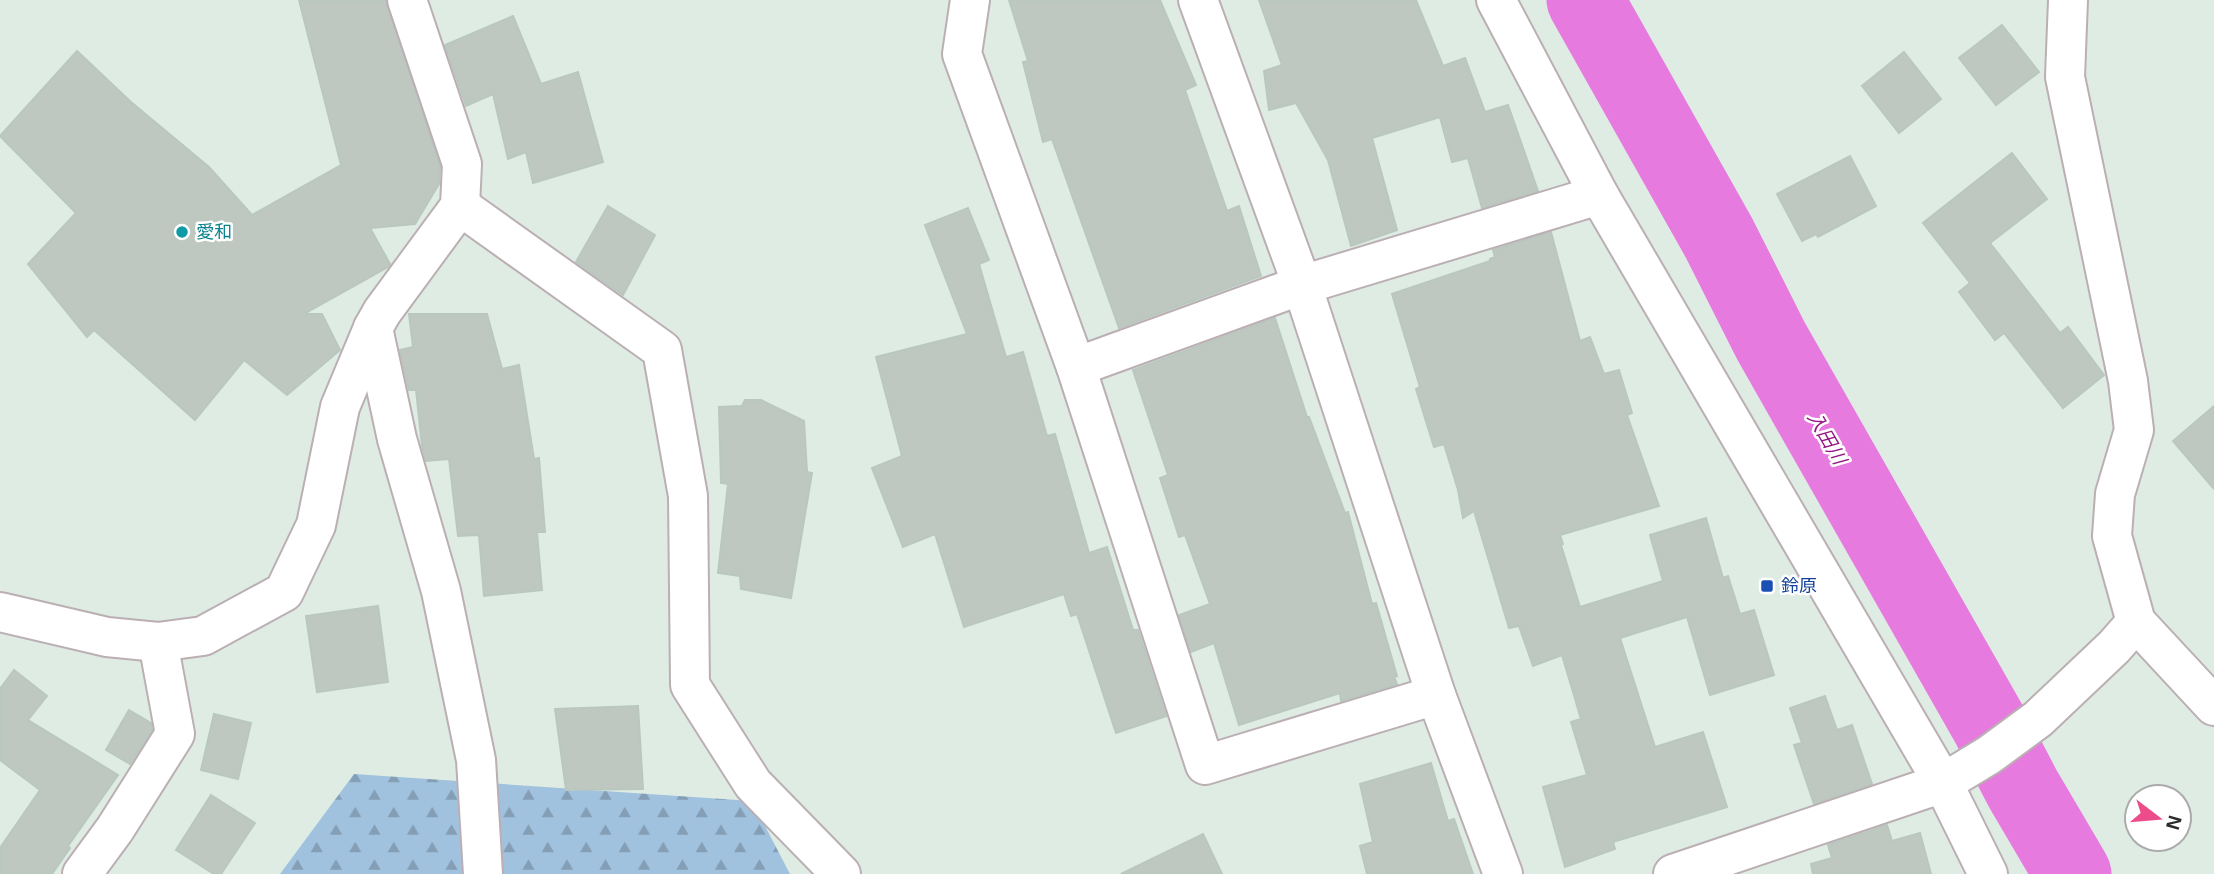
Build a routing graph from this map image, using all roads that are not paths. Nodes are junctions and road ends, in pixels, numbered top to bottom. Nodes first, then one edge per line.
1 (407, 0) edge
2 (970, 0) edge
3 (1198, 0) edge
4 (1496, 0) edge
5 (2068, 0) edge
6 (1599, 195) junction
7 (460, 206) junction
8 (1302, 285) junction
9 (373, 328) junction
10 (1076, 368) junction
11 (0, 612) edge
12 (2136, 622) junction
13 (158, 642) junction
14 (1436, 695) junction
15 (2214, 706) edge
16 (1943, 783) junction
17 (1758, 861) edge
18 (82, 874) edge
19 (483, 874) edge
20 (841, 874) edge
21 (1503, 874) edge
22 (1673, 874) edge
23 (1988, 874) edge

1 - 7 street
2 - 10 street
3 - 8 street
4 - 6 street
5 - 12 street
6 - 8 street
6 - 16 street
7 - 9 street
7 - 20 street
8 - 10 street
8 - 14 street
9 - 13 street
9 - 19 street
10 - 14 street
11 - 13 street
12 - 15 street
12 - 16 street
13 - 18 street
14 - 21 street
16 - 17 street
16 - 23 street
17 - 22 street

